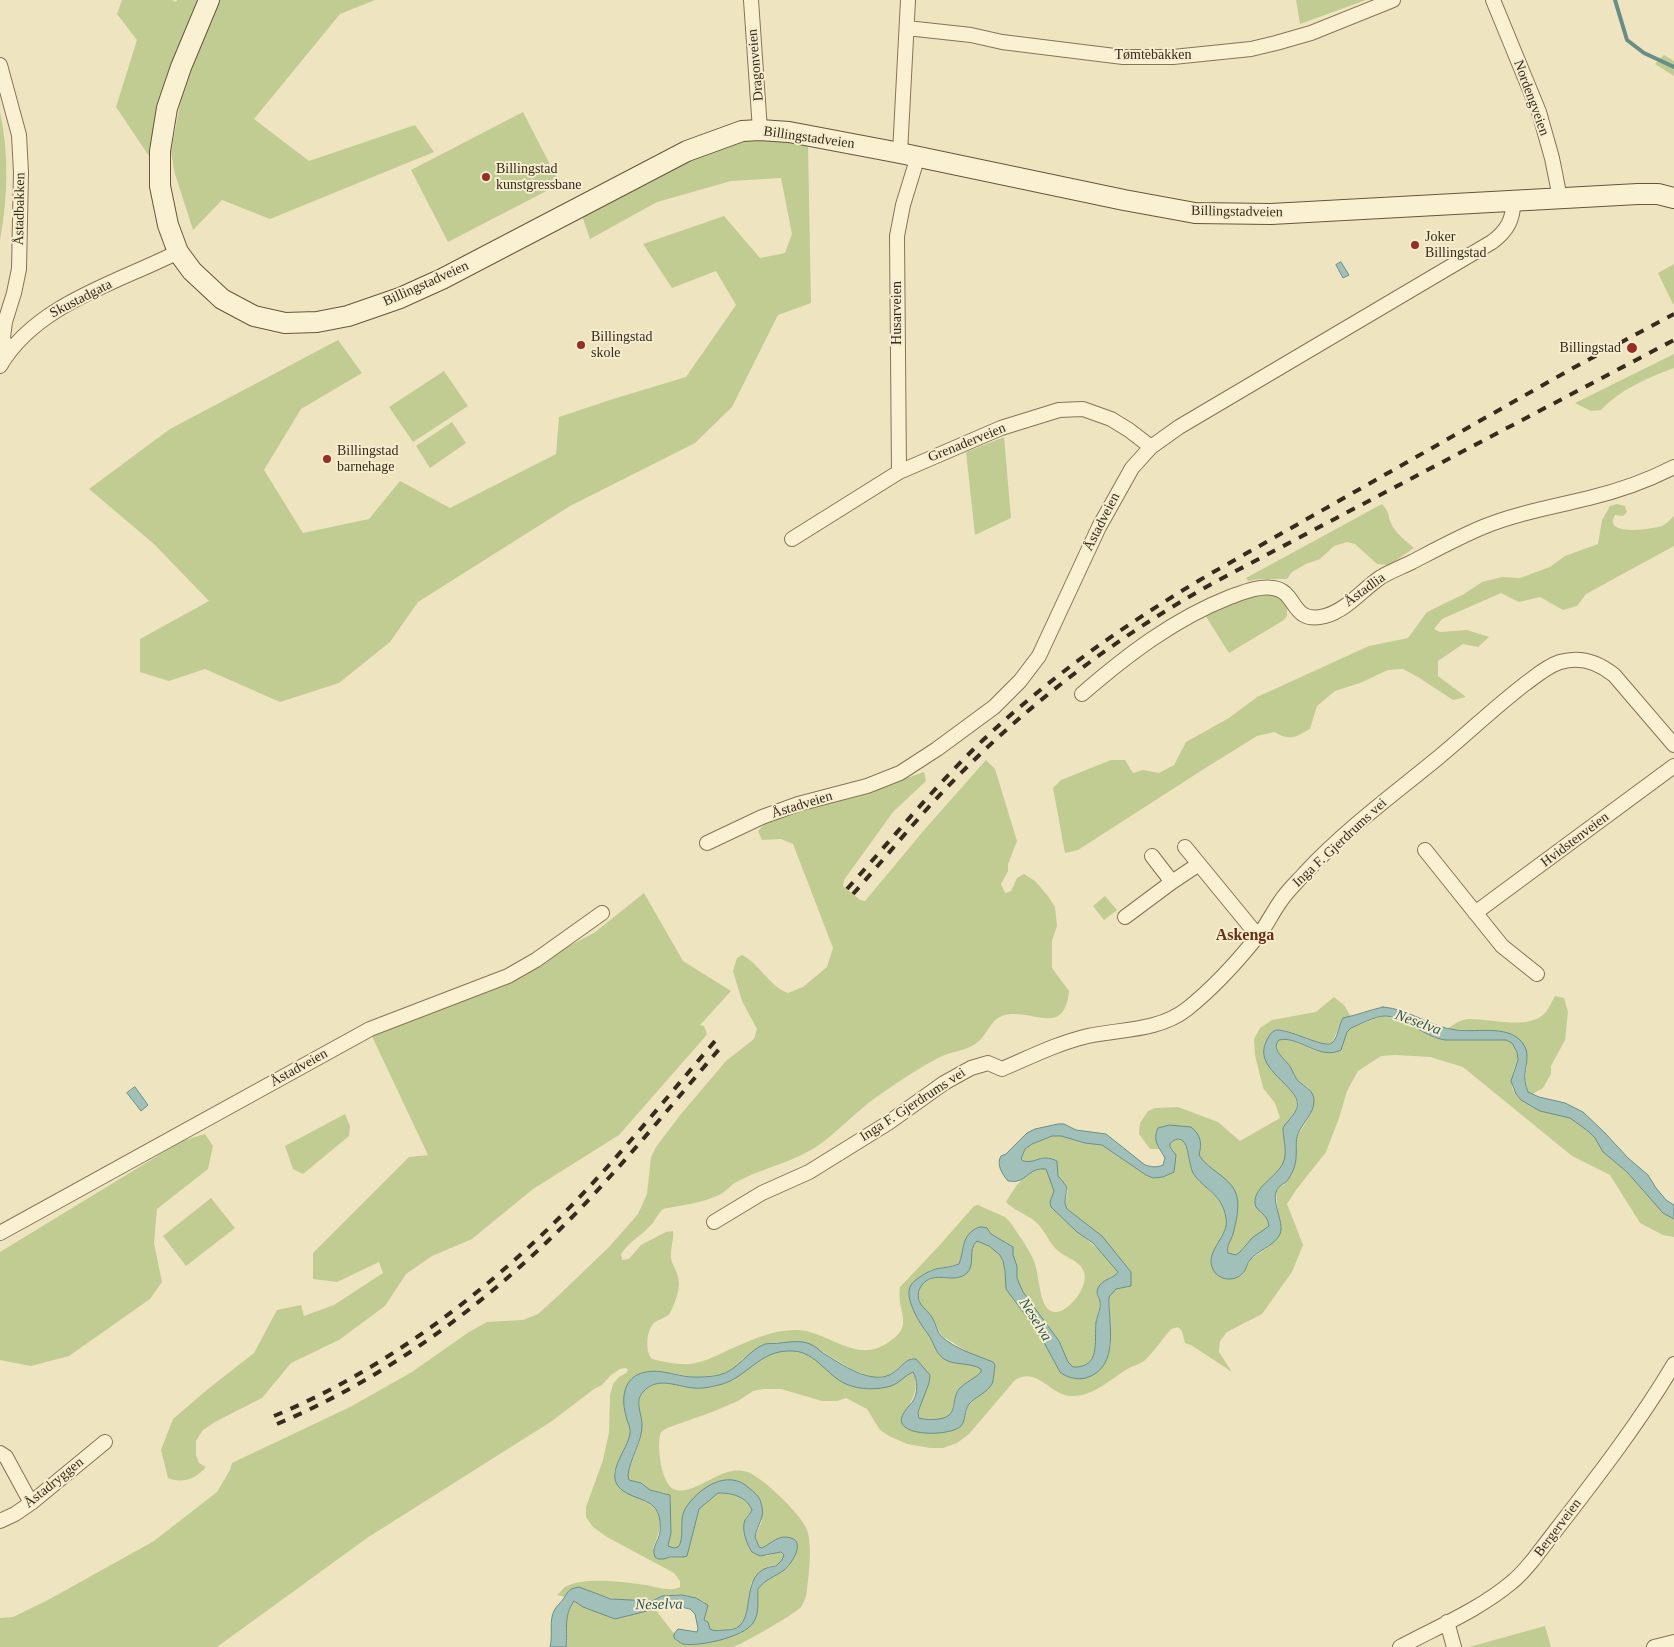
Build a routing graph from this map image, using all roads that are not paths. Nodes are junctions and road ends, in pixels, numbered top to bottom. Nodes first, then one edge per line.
1 (209, 0) edge
2 (751, 0) edge
3 (908, 0) edge
4 (1393, 0) edge
5 (1493, 0) edge
6 (907, 28) junction
7 (0, 65) edge
8 (760, 130) junction
9 (909, 155) junction
10 (1673, 197) edge
11 (1560, 198) junction
12 (1513, 200) junction
13 (178, 252) junction
14 (4, 360) edge
15 (1151, 446) junction
16 (1674, 467) edge
17 (899, 472) junction
18 (792, 539) dead end
19 (1082, 694) dead end
20 (1674, 745) edge
21 (1674, 766) edge
22 (707, 843) dead end
23 (1185, 847) dead end
24 (1424, 850) dead end
25 (1152, 856) dead end
26 (1199, 864) junction
27 (1172, 882) junction
28 (602, 913) dead end
29 (1476, 913) junction
30 (1125, 917) dead end
31 (1258, 936) junction
32 (1537, 974) dead end
33 (714, 1222) dead end
34 (0, 1233) edge
35 (1674, 1364) edge
36 (105, 1442) dead end
37 (0, 1453) edge
38 (30, 1503) junction
39 (0, 1521) edge
40 (1447, 1622) junction
41 (1674, 1642) edge
42 (1400, 1647) edge
43 (1454, 1647) edge
44 (1654, 1647) edge

1 - 13 main road, Billingstadveien
2 - 8 street, Dragonveien
3 - 6 street, Husarveien
4 - 6 street, Tømtebakken
5 - 11 street, Nordengveien
6 - 9 street, Husarveien
7 - 14 street, Åstadbakken
8 - 9 main road, Billingstadveien
8 - 13 main road, Billingstadveien
9 - 12 main road, Billingstadveien
9 - 17 street, Husarveien
10 - 11 main road, Billingstadveien
11 - 12 main road, Billingstadveien
12 - 15 street, Åstadveien
13 - 14 street, Skustadgata
15 - 17 street, Grenaderveien
15 - 22 street, Åstadveien
16 - 19 street, Åstadlia
17 - 18 street, Grenaderveien
20 - 31 street, Inga F. Gjerdrums vei
21 - 29 street, Hvidstenveien
23 - 26 street
24 - 29 street
25 - 27 street
26 - 27 street
26 - 31 street
27 - 30 street
28 - 34 street, Åstadveien
29 - 32 street
31 - 33 street, Inga F. Gjerdrums vei
35 - 40 street, Bergerveien
36 - 38 street, Åstadryggen
37 - 38 street
38 - 39 street, Åstadryggen
40 - 42 street, Bergerveien
40 - 43 street
41 - 44 street

